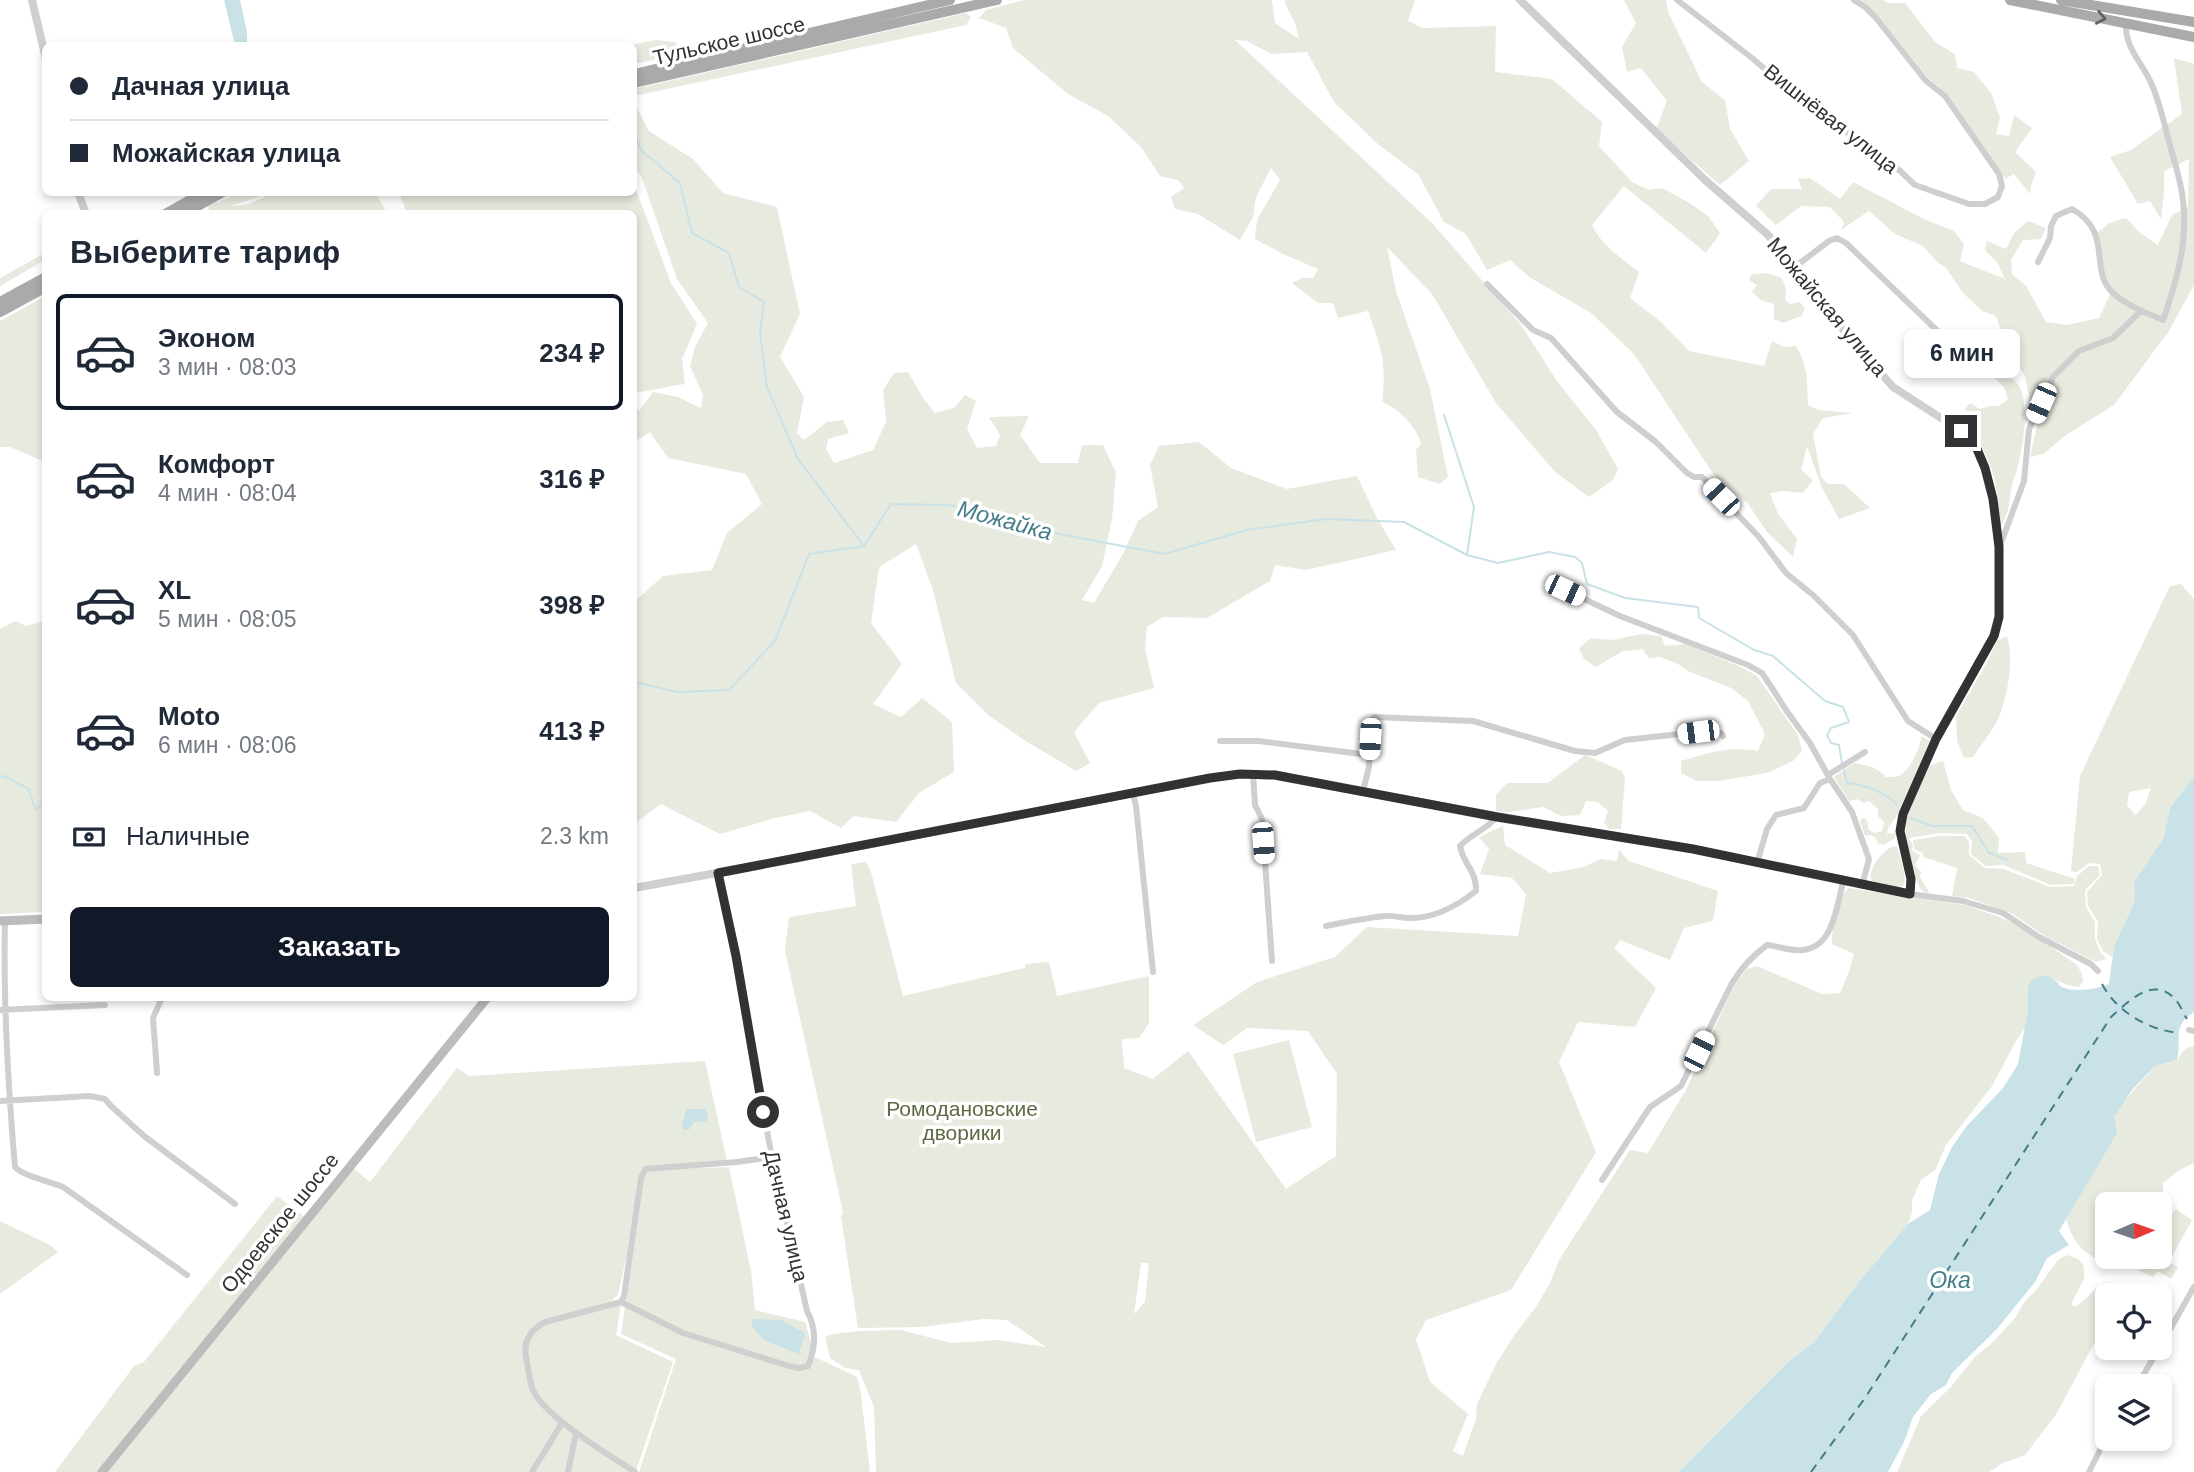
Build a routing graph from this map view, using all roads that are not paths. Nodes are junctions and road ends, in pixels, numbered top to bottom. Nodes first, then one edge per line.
1 (32, 0) edge
2 (950, 0) edge
3 (997, 0) edge
4 (1520, 0) edge
5 (1678, 0) edge
6 (1854, 0) edge
7 (2010, 0) edge
8 (2065, 0) edge
9 (2093, 3) edge
10 (2126, 22) junction
11 (2194, 22) edge
12 (2194, 37) edge
13 (42, 42) edge
14 (637, 73) edge
15 (637, 82) edge
16 (197, 196) edge
17 (216, 196) edge
18 (171, 210) edge
19 (190, 210) edge
20 (2038, 262) dead end
21 (1796, 266) junction
22 (42, 279) edge
23 (1487, 284) dead end
24 (42, 289) edge
25 (0, 302) edge
26 (2141, 311) junction
27 (0, 312) edge
28 (1975, 367) dead end
29 (1999, 547) junction
30 (1565, 590) dead end
31 (1723, 736) dead end
32 (1936, 739) junction
33 (1220, 741) dead end
34 (1865, 752) dead end
35 (1369, 755) junction
36 (1253, 774) junction
37 (1829, 777) junction
38 (1363, 791) junction
39 (1133, 794) junction
40 (1497, 817) junction
41 (1758, 863) junction
42 (718, 873) junction
43 (1843, 881) junction
44 (1862, 886) junction
45 (637, 887) edge
46 (1910, 894) junction
47 (42, 919) edge
48 (3, 921) edge
49 (1326, 926) dead end
50 (1272, 961) dead end
51 (2098, 971) dead end
52 (1153, 972) dead end
53 (161, 1001) edge
54 (485, 1001) edge
55 (105, 1005) dead end
56 (3, 1009) edge
57 (157, 1073) dead end
58 (9, 1100) junction
59 (0, 1101) edge
60 (772, 1157) junction
61 (1602, 1180) dead end
62 (235, 1204) dead end
63 (187, 1275) dead end
64 (2194, 1287) edge
65 (621, 1302) junction
66 (2172, 1325) edge
67 (562, 1423) junction
68 (576, 1433) junction
69 (2100, 1451) edge
70 (102, 1472) edge
71 (532, 1472) edge
72 (568, 1472) edge
73 (635, 1472) edge
74 (2089, 1472) edge

1 - 13 street
2 - 14 main road, Тульское шоссе
3 - 15 main road, Тульское шоссе
4 - 21 street, Можайская улица
5 - 6 street, Вишнёвая улица
7 -> 10 main road
8 - 9 main road
9 - 11 main road
10 - 12 main road
10 - 26 street
16 - 18 main road
17 - 19 main road
20 - 26 street
21 - 28 street
21 - 29 street, Можайская улица
22 - 25 main road
23 - 32 street
24 - 27 main road
26 - 29 street
29 - 32 street, Можайская улица
30 - 37 street
31 - 35 street
32 - 46 street, Можайская улица
33 - 35 street
34 - 37 street
35 - 38 street
36 - 38 street
36 - 39 street
36 - 50 street
37 - 41 street
37 - 44 street
38 - 40 street
39 - 42 street
39 - 52 street
40 - 41 street
40 - 49 street
41 - 43 street
42 - 45 street
42 - 60 street, Дачная улица
43 - 44 street
43 - 61 street
44 - 46 street
46 - 51 street
47 - 48 main road
48 - 56 street
53 - 57 street
54 - 70 main road, Одоевское шоссе
55 - 56 street
56 - 58 street
58 - 59 street
58 - 62 street
58 - 63 street
60 - 65 street
60 - 65 street, Дачная улица
64 - 66 street
65 - 67 street
67 - 68 street
67 - 71 street
68 - 72 street
68 - 73 street
69 - 74 street

